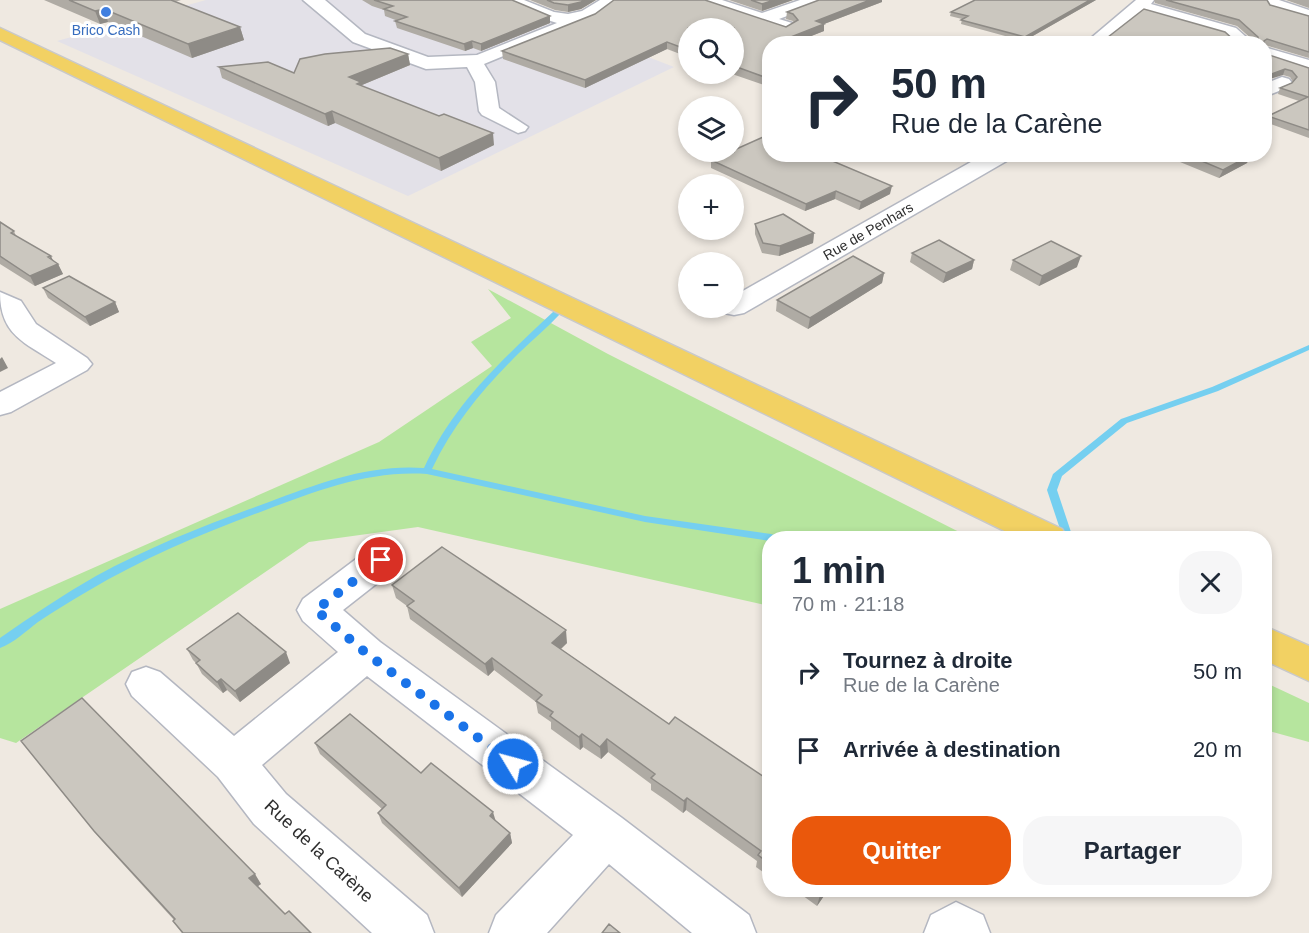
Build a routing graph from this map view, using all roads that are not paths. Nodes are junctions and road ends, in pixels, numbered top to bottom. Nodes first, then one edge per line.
1 (311, 0) edge
2 (510, 0) edge
3 (612, 0) edge
4 (706, 0) edge
5 (816, 0) edge
6 (1272, 0) edge
7 (1143, 3) edge
8 (1309, 15) edge
9 (572, 19) junction
10 (773, 23) junction
11 (0, 33) edge
12 (744, 33) edge
13 (1103, 36) edge
14 (1235, 36) edge
15 (1272, 54) edge
16 (473, 61) junction
17 (1309, 66) edge
18 (518, 127) dead end
19 (988, 162) edge
20 (0, 300) edge
21 (744, 301) edge
22 (0, 405) edge
23 (1034, 531) edge
24 (381, 560) dead end
25 (1272, 646) edge
26 (366, 653) junction
27 (1309, 664) edge
28 (146, 684) dead end
29 (233, 764) junction
30 (606, 833) junction
31 (409, 933) edge
32 (514, 933) edge
33 (731, 933) edge
34 (949, 933) edge
35 (965, 933) edge

1 - 16 street
2 - 9 street
3 - 9 street
4 - 10 street
5 - 10 street
6 - 8 street
7 - 13 street
7 - 14 street
9 - 16 street
10 - 12 street
11 - 23 main road
15 - 17 street
16 - 18 street
19 - 21 street, Rue de Penhars
20 - 22 street
24 - 26 street
25 - 27 main road
26 - 29 street
26 - 30 street
28 - 29 street, Rue de la Carène
29 - 31 street, Rue de la Carène
30 - 32 street
30 - 33 street
34 - 35 street

